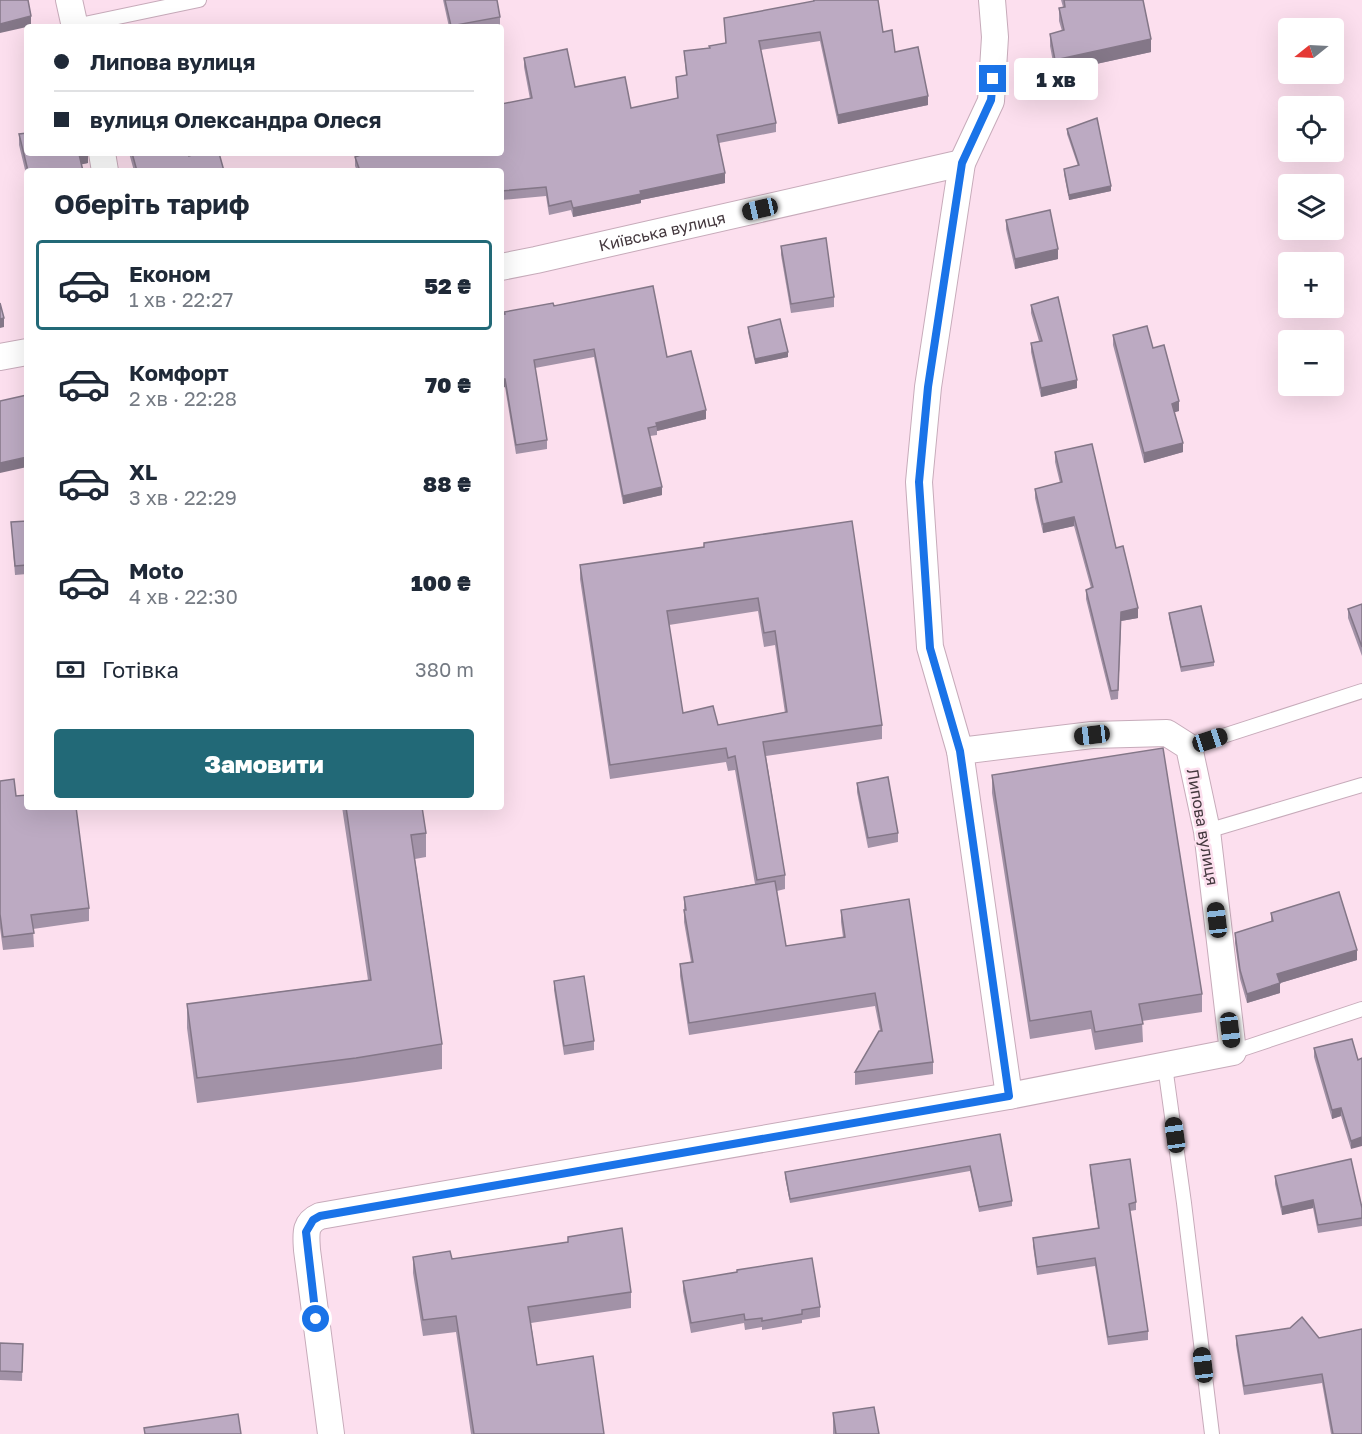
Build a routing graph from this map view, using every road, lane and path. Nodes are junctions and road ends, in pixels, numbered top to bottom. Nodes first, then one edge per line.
1 (69, 0) edge
2 (199, 0) edge
3 (992, 0) edge
4 (75, 24) edge
5 (85, 24) edge
6 (962, 163) junction
7 (504, 266) edge
8 (24, 353) edge
9 (0, 357) edge
10 (1362, 691) edge
11 (1189, 747) junction
12 (960, 751) junction
13 (1362, 785) edge
14 (1207, 831) junction
15 (1362, 1009) edge
16 (1233, 1052) junction
17 (1165, 1066) junction
18 (1009, 1096) junction
19 (331, 1434) edge
20 (1212, 1434) edge

1 - 4 street
2 - 5 lane
3 - 6 street
6 - 7 street, Київська вулиця
6 - 12 street
8 - 9 street
10 - 11 lane
11 - 12 street, Липова вулиця
11 - 14 street, Липова вулиця
12 - 18 street
13 - 14 lane
14 - 16 street, Липова вулиця
15 - 16 lane
16 - 17 street
17 - 18 street
17 - 20 lane
18 - 19 street

